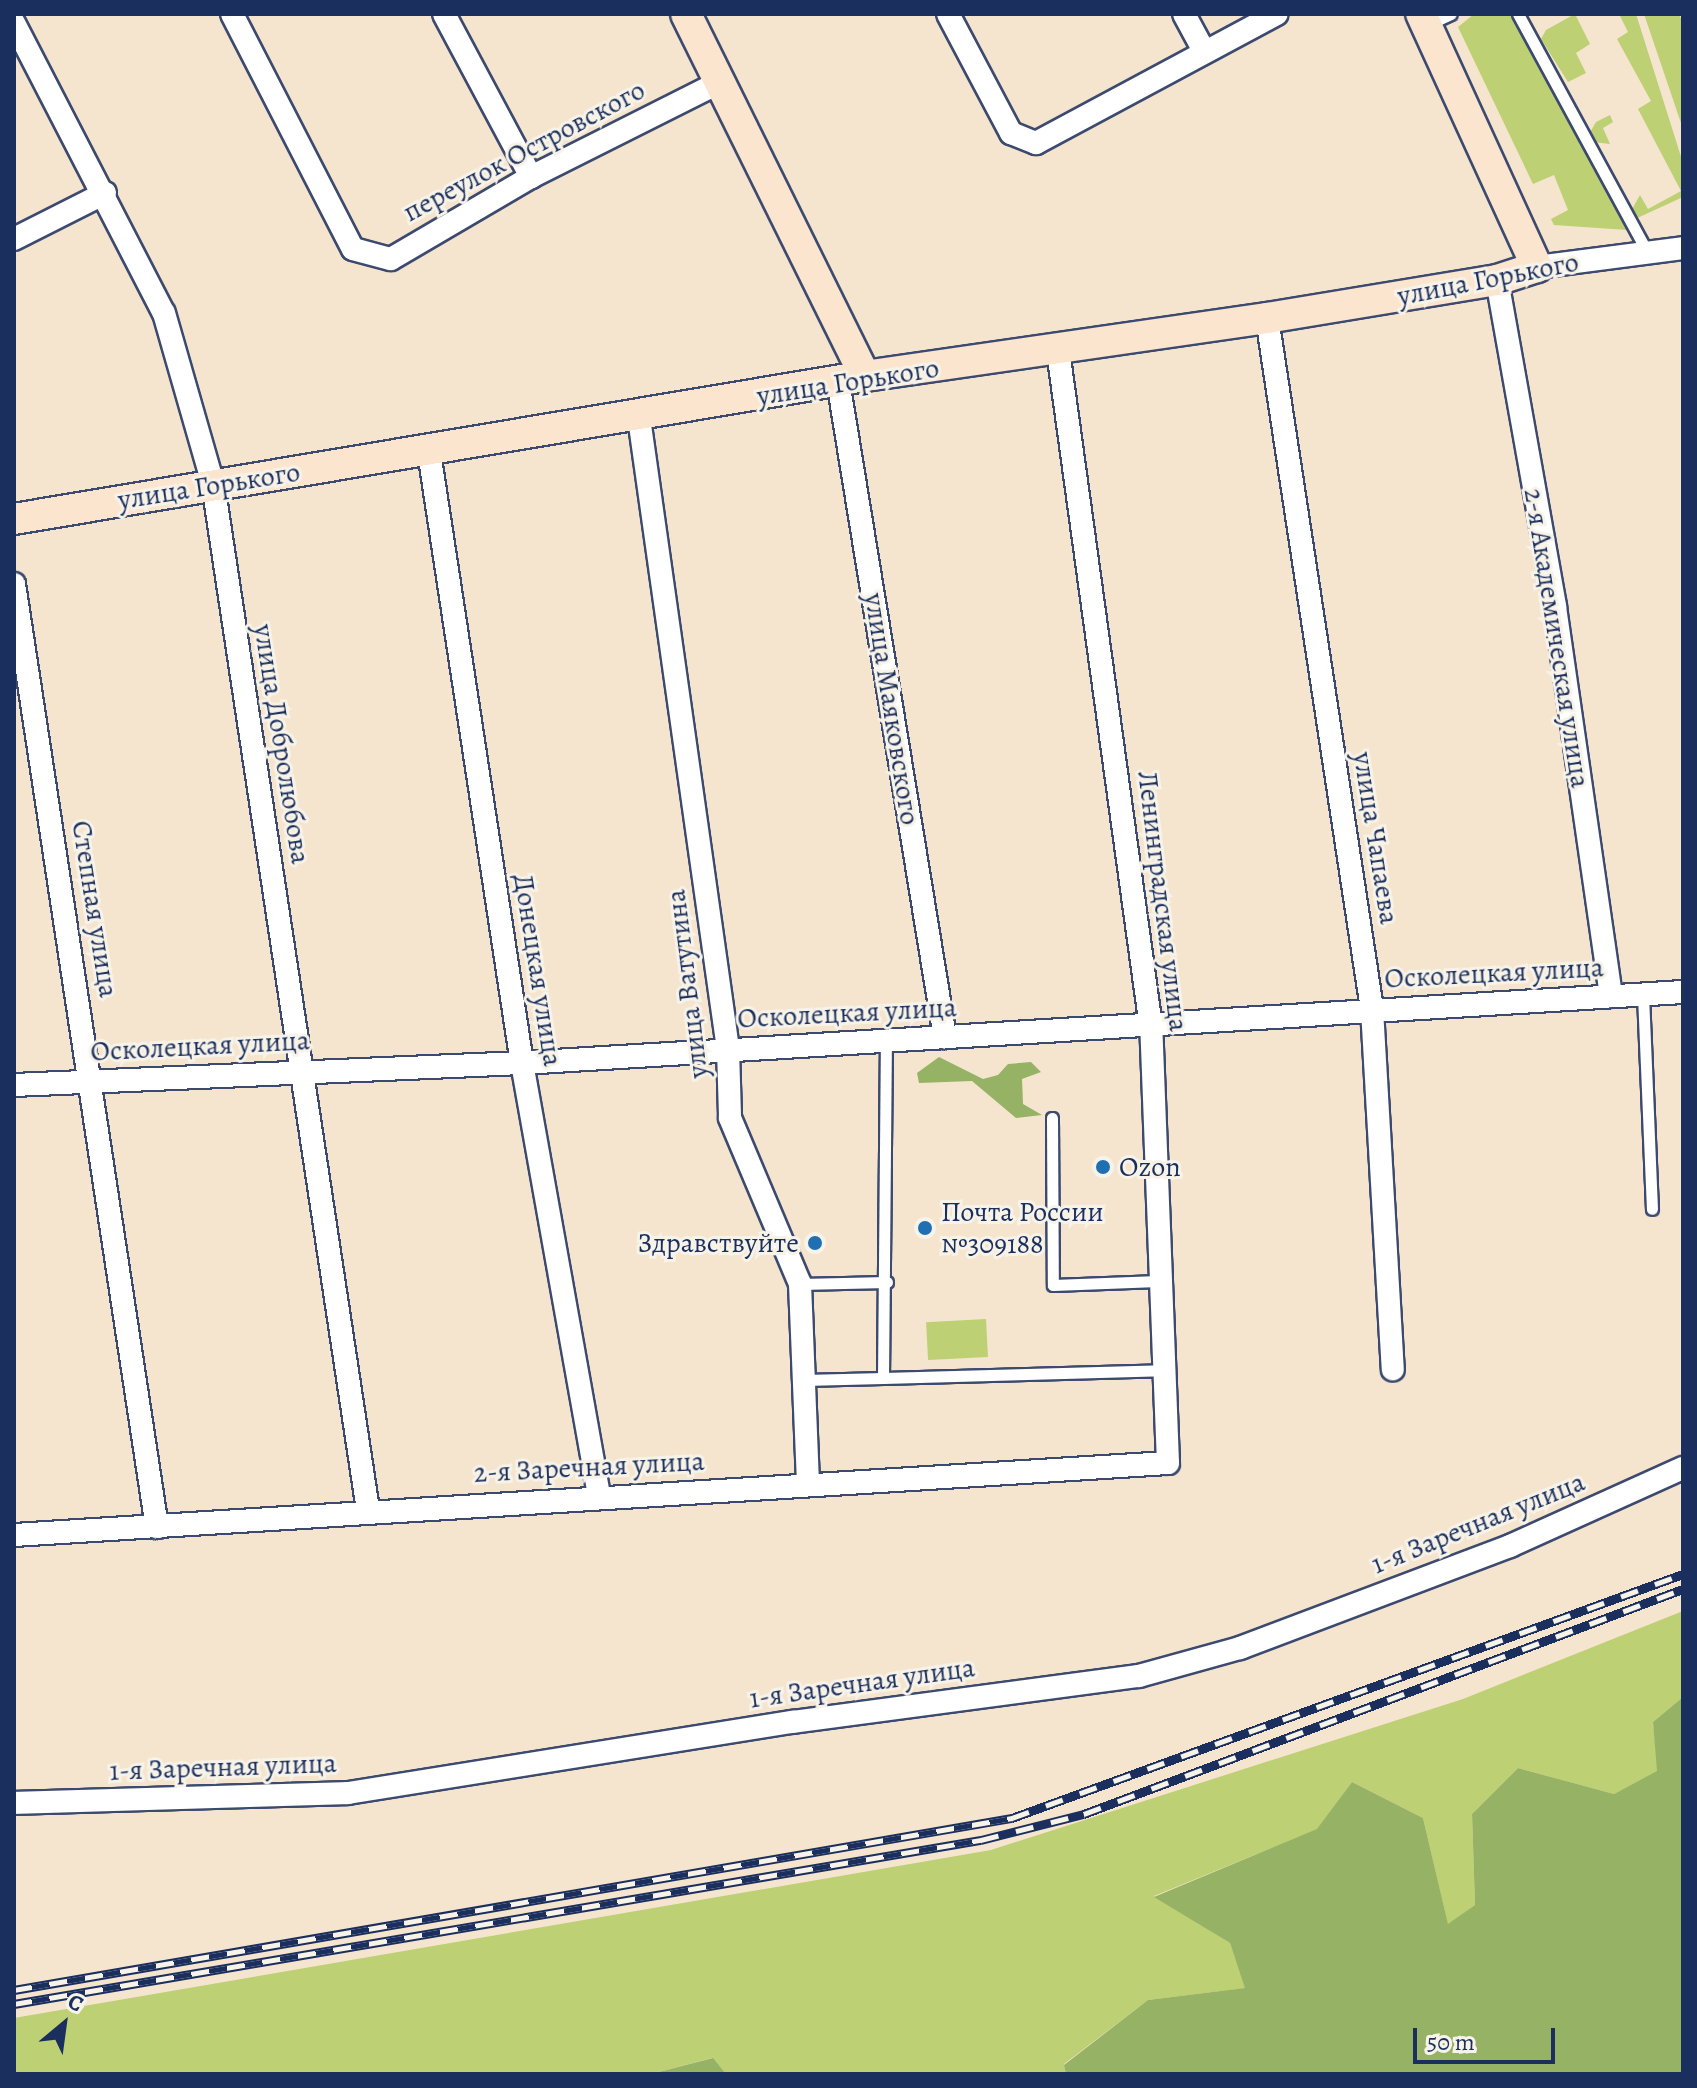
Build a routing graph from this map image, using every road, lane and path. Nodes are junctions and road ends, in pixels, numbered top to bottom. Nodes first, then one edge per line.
1 (232, 14) edge
2 (444, 14) edge
3 (686, 14) edge
4 (948, 14) edge
5 (1184, 14) edge
6 (1277, 14) edge
7 (1518, 14) edge
8 (1433, 18) edge
9 (14, 23) edge
10 (1204, 51) junction
11 (722, 81) junction
12 (531, 177) junction
13 (105, 193) junction
14 (14, 239) edge
15 (1683, 248) edge
16 (1647, 252) junction
17 (1537, 267) junction
18 (1497, 280) junction
19 (1267, 318) junction
20 (1058, 351) junction
21 (851, 378) junction
22 (639, 418) junction
23 (429, 452) junction
24 (213, 484) junction
25 (14, 519) edge
26 (14, 584) edge
27 (1683, 992) edge
28 (1643, 995) junction
29 (1611, 996) junction
30 (1372, 1009) junction
31 (1151, 1027) junction
32 (945, 1037) junction
33 (886, 1040) junction
34 (728, 1049) junction
35 (522, 1063) junction
36 (301, 1069) junction
37 (92, 1083) junction
38 (14, 1085) edge
39 (1052, 1118) dead end
40 (1652, 1209) dead end
41 (1158, 1281) junction
42 (887, 1282) junction
43 (800, 1284) junction
44 (1393, 1369) dead end
45 (1162, 1370) junction
46 (883, 1378) junction
47 (804, 1380) junction
48 (1168, 1463) joint
49 (1683, 1468) edge
50 (808, 1485) junction
51 (599, 1494) junction
52 (368, 1510) junction
53 (157, 1527) junction
54 (14, 1535) edge
55 (14, 1803) edge

1 - 12 street, переулок Островского
2 - 12 street
3 - 11 street, улица Маяковского
4 - 10 street
5 - 10 street
6 - 10 street
7 - 16 lane
8 - 17 street
9 - 13 street, улица Добролюбова
11 - 12 street, переулок Островского
11 - 21 street, улица Маяковского
13 - 14 street
13 - 24 street, улица Добролюбова
15 - 16 street, улица Горького
16 - 17 street, улица Горького
17 - 18 street, улица Горького
18 - 19 street, улица Горького
18 - 29 street, 2-я Академическая улица
19 - 20 street, улица Горького
19 - 30 street, улица Чапаева
20 - 21 street, улица Горького
20 - 31 street, Ленинградская улица
21 - 22 street, улица Горького
21 - 32 street, улица Маяковского
22 - 23 street, улица Горького
22 - 34 street, улица Ватутина
23 - 24 street, улица Горького
23 - 35 street, Донецкая улица
24 - 25 street, улица Горького
24 - 36 street, улица Добролюбова
26 - 37 street, Степная улица
27 - 28 street, Осколецкая улица
28 - 29 street, Осколецкая улица
28 - 40 lane
29 - 30 street, Осколецкая улица
30 - 31 street, Осколецкая улица
30 - 44 street, улица Чапаева
31 - 32 street, Осколецкая улица
31 - 41 street, Ленинградская улица
32 - 33 street, Осколецкая улица
33 - 34 street, Осколецкая улица
33 - 42 lane
34 - 35 street, Осколецкая улица
34 - 43 street, улица Ватутина
35 - 36 street, Осколецкая улица
35 - 51 street, Донецкая улица
36 - 37 street, Осколецкая улица
36 - 52 street, улица Добролюбова
37 - 38 street, Осколецкая улица
37 - 53 street, Степная улица
39 - 41 lane
41 - 45 street, Ленинградская улица
42 - 43 lane
42 - 46 lane
43 - 47 street, улица Ватутина
45 - 46 lane
45 - 48 street, Ленинградская улица
46 - 47 lane
47 - 50 street, улица Ватутина
48 - 50 street, 2-я Заречная улица
49 - 55 street, 1-я Заречная улица
50 - 51 street, 2-я Заречная улица
51 - 52 street, 2-я Заречная улица
52 - 53 street, 2-я Заречная улица
53 - 54 street, 2-я Заречная улица

